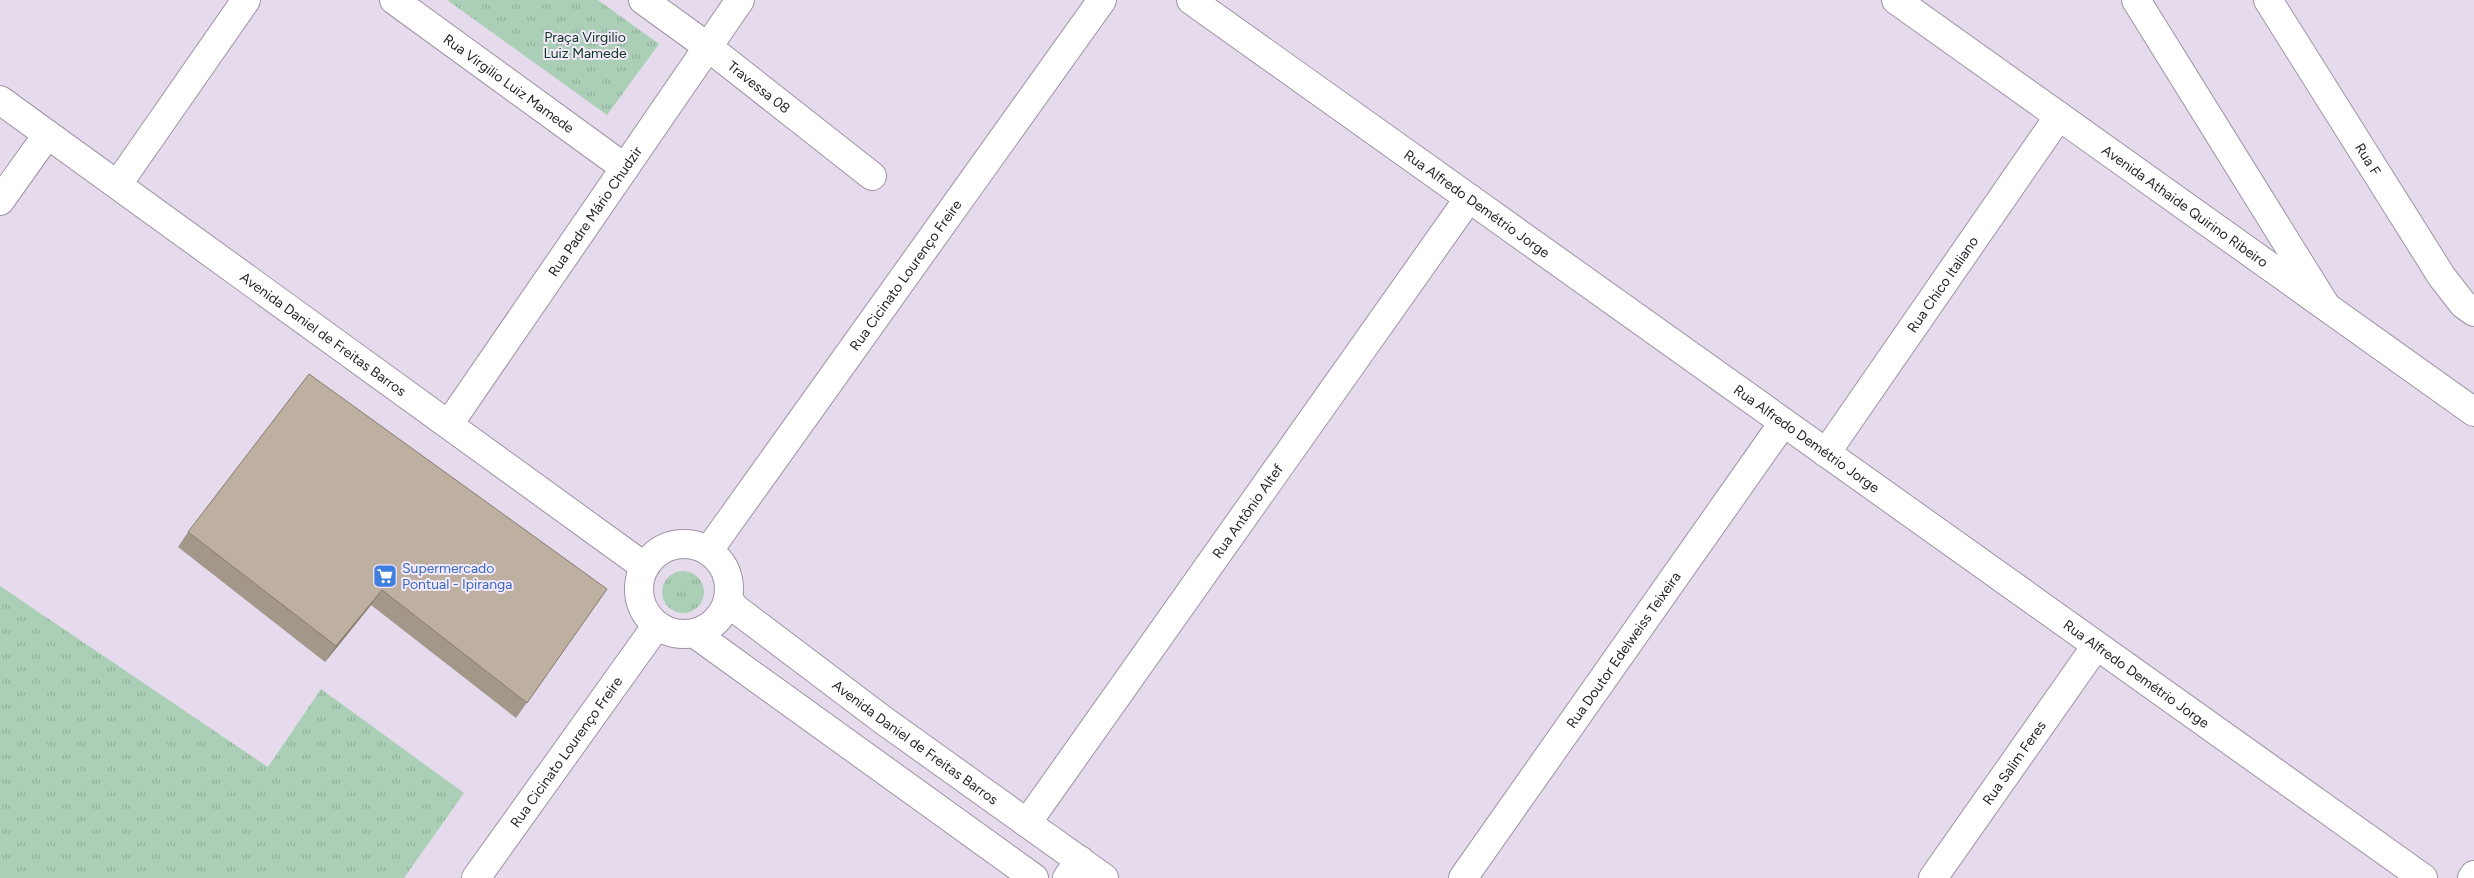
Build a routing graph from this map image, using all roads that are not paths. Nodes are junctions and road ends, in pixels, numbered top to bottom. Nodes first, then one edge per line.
1 (246, 0) edge
2 (394, 0) edge
3 (643, 0) edge
4 (740, 0) edge
5 (1102, 0) edge
6 (1191, 0) edge
7 (1896, 0) edge
8 (2136, 0) edge
9 (2268, 0) edge
10 (708, 47) junction
11 (0, 100) edge
12 (2059, 116) junction
13 (47, 135) junction
14 (624, 168) junction
15 (872, 176) dead end
16 (118, 184) junction
17 (1469, 198) junction
18 (0, 200) edge
19 (2326, 306) junction
20 (2474, 312) edge
21 (2474, 412) edge
22 (1783, 423) junction
23 (449, 424) junction
24 (1826, 453) junction
25 (709, 550) junction
26 (645, 567) junction
27 (729, 601) junction
28 (657, 625) junction
29 (694, 633) junction
30 (2096, 646) junction
31 (1027, 822) junction
32 (1073, 869) edge
33 (476, 878) edge
34 (1034, 878) edge
35 (1104, 878) edge
36 (1463, 878) edge
37 (1933, 878) edge
38 (2423, 878) edge

1 - 16 street
2 - 14 street, Rua Virgilio Luiz Mamede
3 - 10 street, Travessa 08
4 - 10 street, Rua Padre Mário Chudzir
5 - 25 street, Rua Cicinato Lourenço Freire
6 - 17 street, Rua Alfredo Demétrio Jorge
7 - 12 street, Avenida Athaide Quirino Ribeiro
8 - 19 street
9 - 20 street, Rua F
10 - 14 street, Rua Padre Mário Chudzir
10 - 15 street, Travessa 08
11 - 13 street, Avenida Daniel de Freitas Barros
12 - 19 street, Avenida Athaide Quirino Ribeiro
12 - 24 street, Rua Chico Italiano
13 - 16 street, Avenida Daniel de Freitas Barros
13 - 18 street
14 - 23 street, Rua Padre Mário Chudzir
16 - 23 street, Avenida Daniel de Freitas Barros
17 - 22 street, Rua Alfredo Demétrio Jorge
17 - 31 street, Rua Antônio Altef
19 - 21 street, Avenida Athaide Quirino Ribeiro
22 - 24 street, Rua Alfredo Demétrio Jorge
22 - 36 street, Rua Doutor Edelweiss Teixeira
23 - 26 street, Avenida Daniel de Freitas Barros
24 - 30 street, Rua Alfredo Demétrio Jorge
25 - 26 street
25 - 27 street
26 - 28 street
27 - 29 street
27 - 31 street, Avenida Daniel de Freitas Barros
28 - 29 street
28 - 33 street, Rua Cicinato Lourenço Freire
29 - 34 street
30 - 37 street, Rua Salim Feres
30 - 38 street, Rua Alfredo Demétrio Jorge
31 - 32 street, Avenida Daniel de Freitas Barros
32 - 35 street, Avenida Daniel de Freitas Barros

